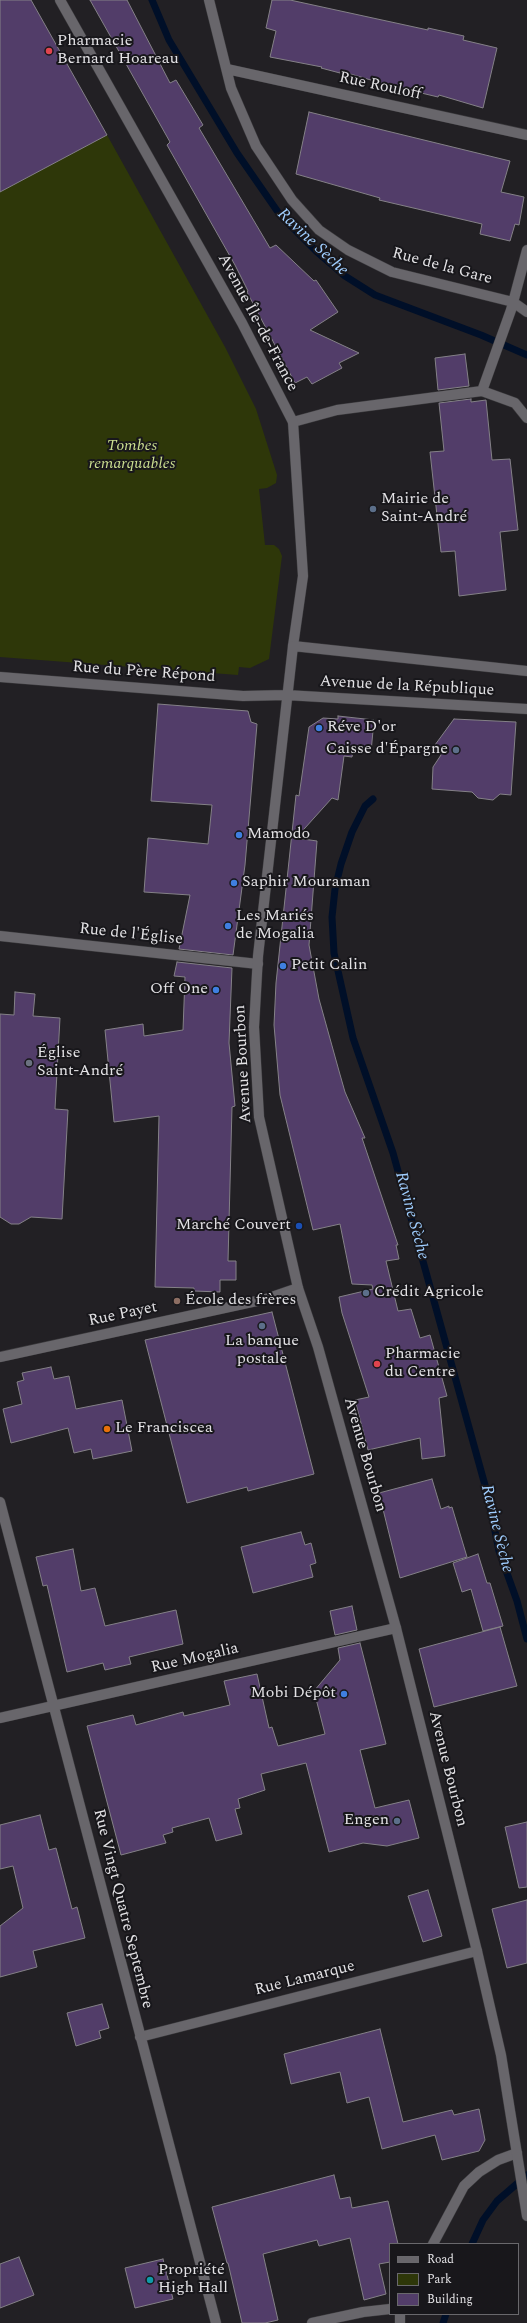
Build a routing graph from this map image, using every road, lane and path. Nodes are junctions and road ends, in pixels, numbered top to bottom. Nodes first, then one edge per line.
1 (60, 0) edge
2 (209, 0) edge
3 (227, 69) junction
4 (527, 135) edge
5 (527, 250) edge
6 (512, 306) junction
7 (527, 312) edge
8 (482, 391) junction
9 (527, 418) edge
10 (293, 422) junction
11 (293, 646) junction
12 (527, 671) edge
13 (0, 677) edge
14 (286, 695) junction
15 (527, 709) edge
16 (0, 936) edge
17 (258, 964) junction
18 (298, 1288) junction
19 (0, 1357) edge
20 (0, 1502) edge
21 (396, 1628) junction
22 (54, 1706) junction
23 (0, 1718) edge
24 (477, 1951) junction
25 (140, 2037) junction
26 (517, 2153) junction
27 (527, 2215) edge
28 (434, 2243) edge
29 (389, 2309) edge
30 (216, 2323) edge
31 (312, 2323) edge

1 - 10 street, Avenue Île-de-France
2 - 3 street, Rue de la Gare
3 - 4 street, Rue Rouloff
3 - 6 street, Rue de la Gare
5 - 6 street
6 - 7 street, Rue de la Gare
6 - 8 street
8 - 9 street
8 - 10 street
10 - 11 street, Avenue Île-de-France
11 - 12 street, Avenue de la République
11 - 14 street, Avenue Île-de-France
13 - 14 street, Rue du Père Répond
14 - 15 street, Avenue de la République
14 - 17 street, Avenue Bourbon
16 - 17 street, Rue de l'Église
17 - 18 street, Avenue Bourbon
18 - 19 street, Rue Payet
18 - 21 street, Avenue Bourbon
20 - 22 street, Rue Vingt Quatre Septembre
21 - 22 street, Rue Mogalia
21 - 24 street, Avenue Bourbon
22 - 23 street, Rue Mogalia
22 - 25 street, Rue Vingt Quatre Septembre
24 - 25 street, Rue Lamarque
24 - 26 street, Avenue Bourbon
25 - 30 street, Rue Vingt Quatre Septembre
26 - 27 street, Avenue Bourbon
26 - 28 street
29 - 31 street

